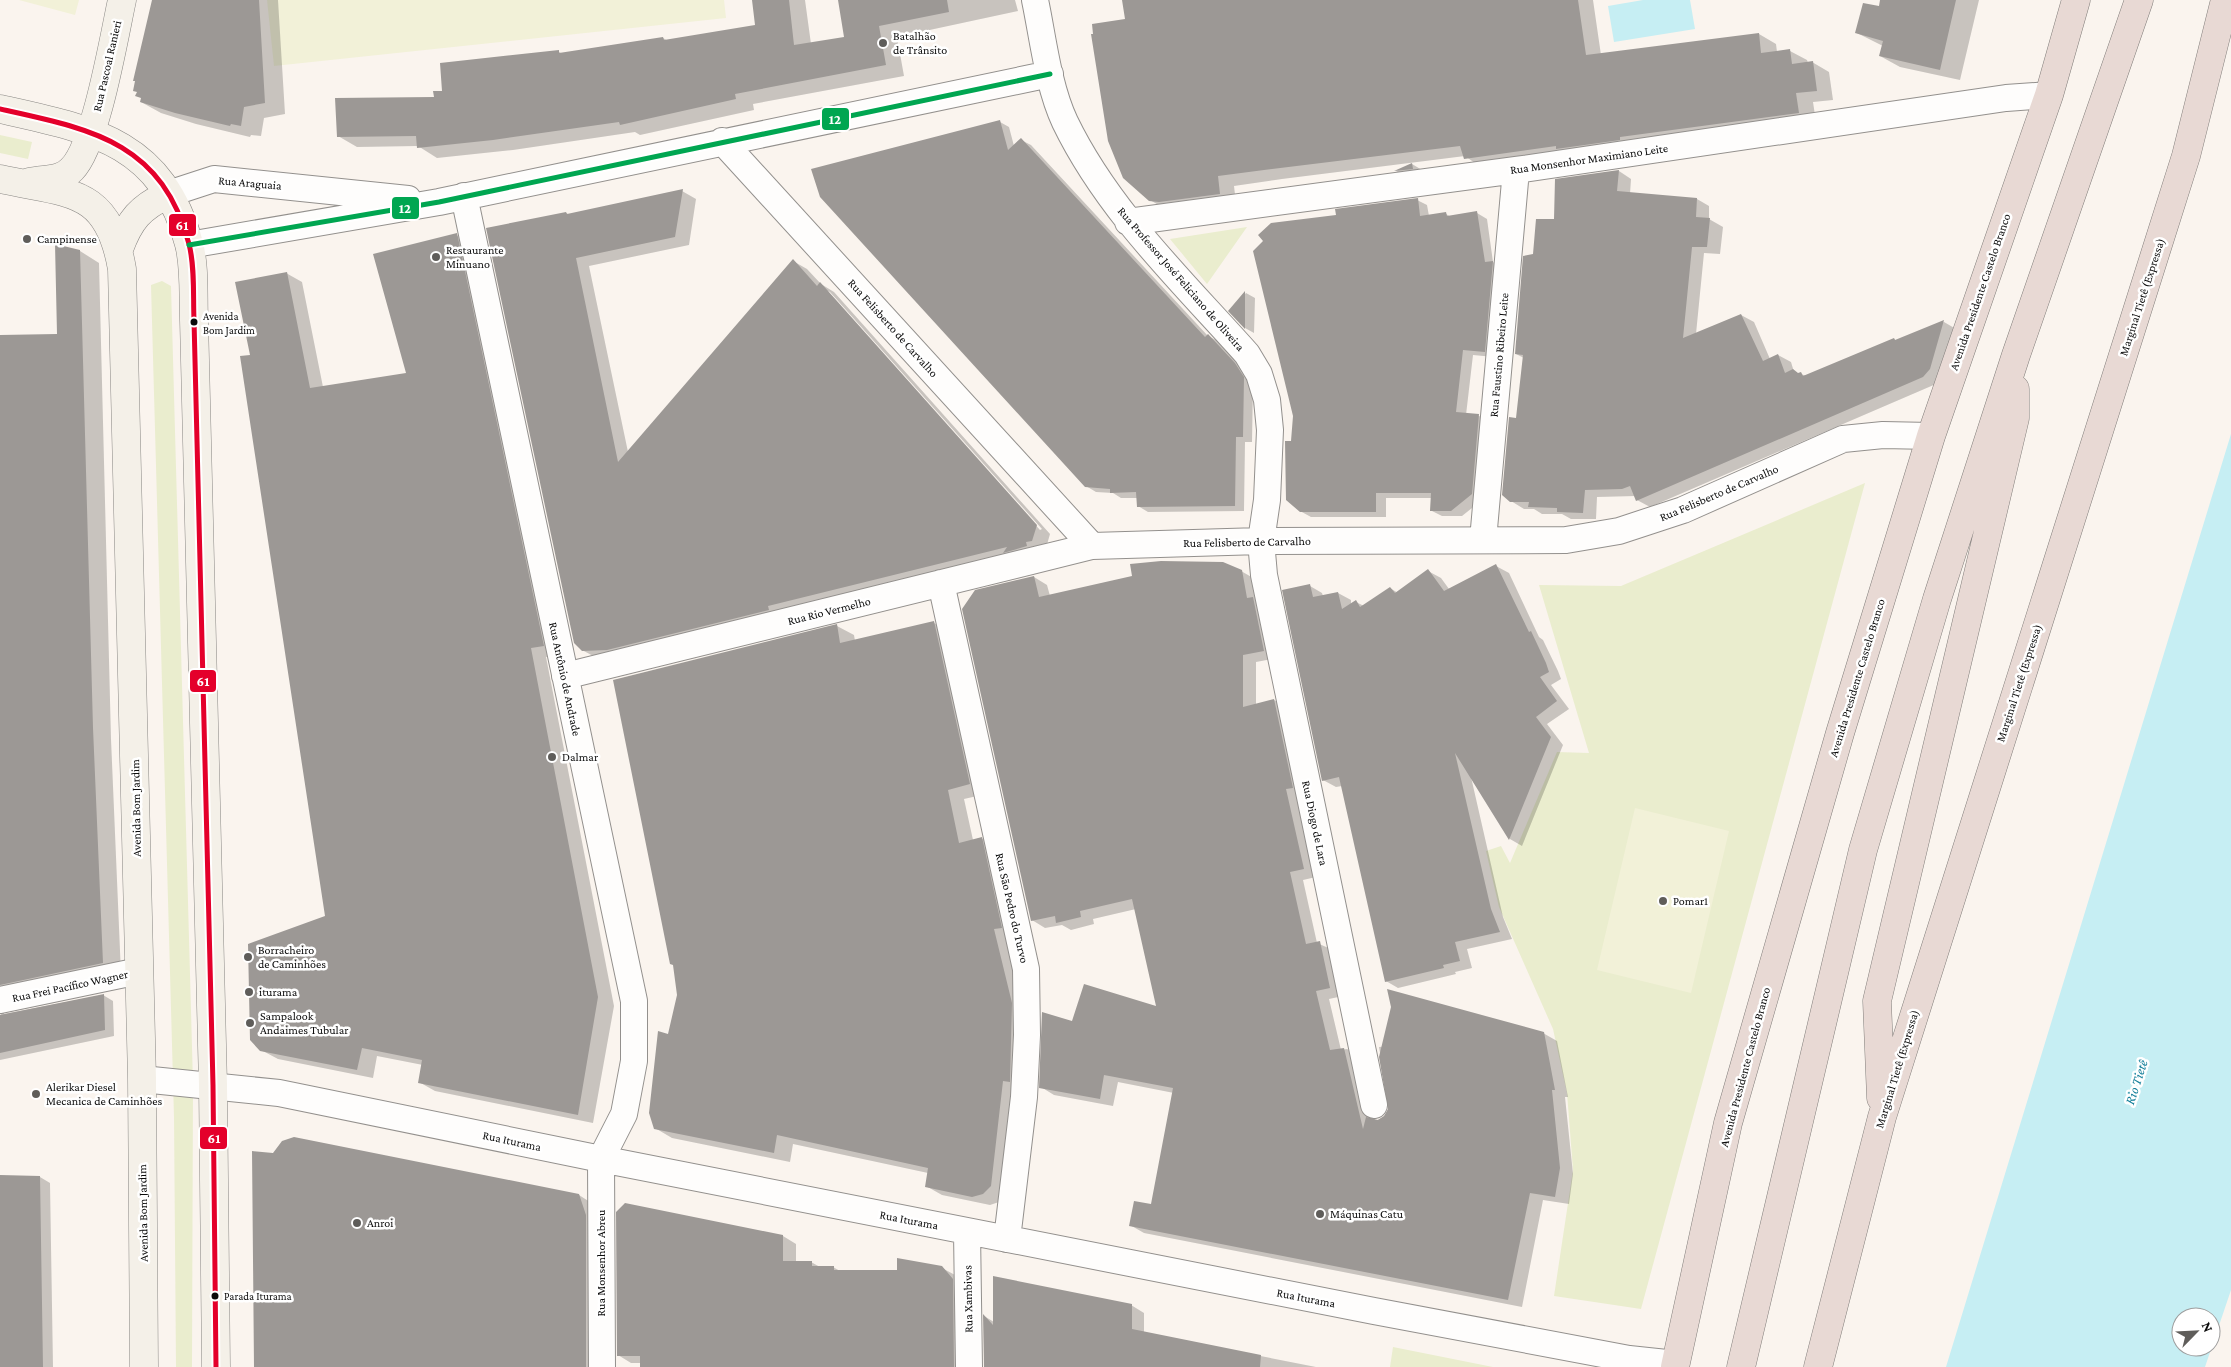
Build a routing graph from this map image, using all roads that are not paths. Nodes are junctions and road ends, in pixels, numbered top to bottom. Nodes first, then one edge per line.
1 (122, 0) edge
2 (1035, 0) edge
3 (2076, 0) edge
4 (2139, 0) edge
5 (2225, 0) edge
6 (1050, 74) junction
7 (2049, 95) junction
8 (0, 109) edge
9 (91, 131) junction
10 (722, 141) junction
11 (1516, 170) junction
12 (11, 181) edge
13 (168, 194) junction
14 (464, 196) junction
15 (439, 202) junction
16 (1128, 222) junction
17 (189, 245) junction
18 (119, 249) junction
19 (2016, 354) junction
20 (1930, 436) junction
21 (1260, 540) junction
22 (1483, 540) junction
23 (1092, 546) junction
24 (941, 583) junction
25 (565, 676) junction
26 (139, 971) junction
27 (0, 1000) edge
28 (142, 1079) junction
29 (213, 1085) junction
30 (1374, 1105) dead end
31 (1882, 1117) junction
32 (600, 1159) junction
33 (967, 1232) junction
34 (1007, 1239) junction
35 (1676, 1366) edge
36 (144, 1367) edge
37 (216, 1367) edge
38 (602, 1367) edge
39 (969, 1367) edge
40 (1741, 1367) edge
41 (1818, 1367) edge

1 - 9 main road, Rua Pascoal Ranieri
2 - 6 street, Rua Professor José Feliciano de Oliveira
3 - 7 highway, Avenida Presidente Castelo Branco
4 - 19 highway
5 - 31 highway, Marginal Tietê (Expressa)
6 - 10 street, Rua Araguaia
6 - 16 street, Rua Professor José Feliciano de Oliveira
7 - 11 street, Rua Monsenhor Maximiano Leite
7 - 20 highway, Avenida Presidente Castelo Branco
8 - 9 main road
9 - 12 main road, Rua Pascoal Ranieri
9 - 13 main road
10 - 14 street, Rua Araguaia
10 - 23 street, Rua Felisberto de Carvalho
11 - 16 street, Rua Monsenhor Maximiano Leite
11 - 22 street, Rua Faustino Ribeiro Leite
12 - 18 main road
13 - 15 street, Rua Araguaia
13 - 17 main road
13 - 18 main road
14 - 15 street, Rua Araguaia
14 - 25 street, Rua Antônio de Andrade
15 - 17 street, Rua Araguaia
16 - 21 street, Rua Professor José Feliciano de Oliveira
17 - 29 main road
18 - 26 main road, Avenida Bom Jardim
19 - 31 highway
19 - 40 highway
20 - 22 street, Rua Felisberto de Carvalho
20 - 35 highway, Avenida Presidente Castelo Branco
21 - 22 street, Rua Felisberto de Carvalho
21 - 23 street, Rua Felisberto de Carvalho
21 - 30 street, Rua Diogo de Lara
23 - 24 street, Rua Rio Vermelho
24 - 25 street, Rua Rio Vermelho
24 - 34 street, Rua São Pedro do Turvo
25 - 32 street, Rua Antônio de Andrade
26 - 27 street, Rua Frei Pacífico Wagner
26 - 28 main road, Avenida Bom Jardim
28 - 29 street, Rua Iturama
28 - 36 main road, Avenida Bom Jardim
29 - 32 street, Rua Iturama
29 - 37 main road
31 - 41 highway, Marginal Tietê (Expressa)
32 - 33 street, Rua Iturama
32 - 38 street, Rua Monsenhor Abreu
33 - 34 street, Rua Iturama
33 - 39 street, Rua Xambivas
34 - 35 street, Rua Iturama

